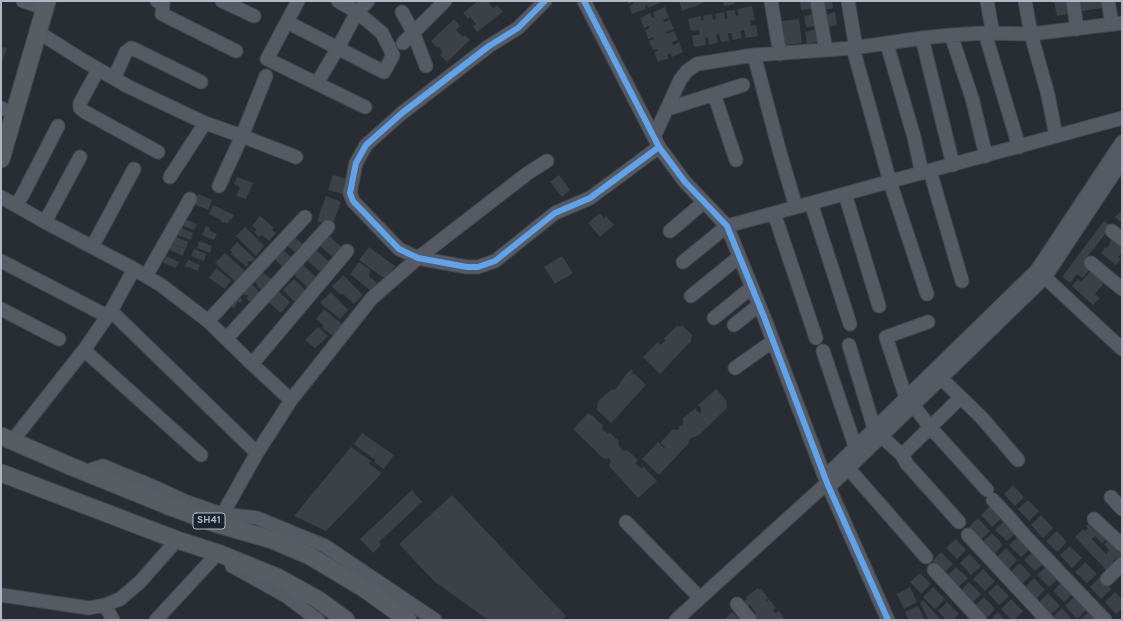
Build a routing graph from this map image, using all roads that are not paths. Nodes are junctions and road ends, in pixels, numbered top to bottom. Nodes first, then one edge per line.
1 (222, 1) edge
2 (298, 1) edge
3 (338, 1) edge
4 (368, 1) edge
5 (445, 1) edge
6 (545, 1) edge
7 (584, 1) edge
8 (771, 1) edge
9 (817, 1) edge
10 (848, 1) edge
11 (987, 1) edge
12 (1025, 1) edge
13 (1073, 1) edge
14 (1108, 1) edge
15 (161, 2) edge
16 (36, 3) edge
17 (358, 12) junction
18 (402, 12) dead end
19 (254, 16) dead end
20 (287, 22) junction
21 (1117, 24) edge
22 (1077, 29) junction
23 (38, 32) junction
24 (414, 32) junction
25 (989, 34) junction
26 (1031, 34) junction
27 (951, 35) junction
28 (922, 38) junction
29 (403, 43) dead end
30 (887, 44) junction
31 (338, 48) junction
32 (854, 48) junction
33 (826, 50) junction
34 (236, 51) dead end
35 (780, 54) junction
36 (754, 55) junction
37 (426, 66) dead end
38 (98, 70) junction
39 (266, 76) dead end
40 (114, 78) junction
41 (202, 82) dead end
42 (317, 83) junction
43 (744, 85) dead end
44 (714, 94) junction
45 (365, 107) dead end
46 (667, 109) junction
47 (2, 111) edge
48 (1122, 118) edge
49 (205, 123) junction
50 (58, 126) dead end
51 (242, 136) junction
52 (1056, 136) junction
53 (656, 142) junction
54 (1122, 142) edge
55 (1019, 147) junction
56 (158, 152) dead end
57 (986, 156) junction
58 (80, 157) dead end
59 (296, 157) dead end
60 (1, 159) edge
61 (736, 160) dead end
62 (547, 161) dead end
63 (1122, 161) edge
64 (953, 165) junction
65 (134, 169) dead end
66 (926, 172) junction
67 (170, 177) dead end
68 (890, 182) junction
69 (219, 186) dead end
70 (845, 194) junction
71 (1, 197) edge
72 (190, 199) dead end
73 (704, 202) junction
74 (811, 203) junction
75 (16, 205) junction
76 (796, 207) junction
77 (774, 213) junction
78 (305, 217) dead end
79 (45, 222) junction
80 (727, 226) junction
81 (328, 227) dead end
82 (670, 231) dead end
83 (92, 247) junction
84 (347, 251) dead end
85 (739, 257) junction
86 (418, 258) junction
87 (1, 261) edge
88 (683, 262) dead end
89 (1091, 263) dead end
90 (134, 269) junction
91 (1041, 274) junction
92 (146, 276) junction
93 (962, 281) dead end
94 (752, 287) junction
95 (1122, 289) edge
96 (927, 294) dead end
97 (690, 296) dead end
98 (759, 305) junction
99 (879, 306) dead end
100 (1, 309) edge
101 (109, 313) junction
102 (714, 318) dead end
103 (208, 321) junction
104 (928, 322) dead end
105 (850, 324) dead end
106 (734, 325) dead end
107 (816, 338) dead end
108 (59, 339) dead end
109 (226, 339) junction
110 (773, 341) junction
111 (849, 345) dead end
112 (1122, 349) edge
113 (84, 350) junction
114 (823, 351) dead end
115 (252, 364) junction
116 (735, 368) dead end
117 (941, 378) junction
118 (960, 398) junction
119 (291, 400) junction
120 (909, 401) junction
121 (930, 426) junction
122 (878, 432) junction
123 (7, 438) edge
124 (855, 446) junction
125 (257, 453) junction
126 (201, 455) dead end
127 (902, 455) junction
128 (1018, 460) dead end
129 (848, 468) junction
130 (84, 472) junction
131 (1, 473) edge
132 (827, 482) junction
133 (1111, 497) dead end
134 (187, 502) junction
135 (1122, 509) edge
136 (1094, 518) dead end
137 (214, 519) junction
138 (626, 522) dead end
139 (959, 522) dead end
140 (968, 535) dead end
141 (177, 540) junction
142 (1122, 545) edge
143 (221, 554) junction
144 (926, 557) dead end
145 (1122, 564) edge
146 (343, 567) junction
147 (934, 570) dead end
148 (1107, 579) dead end
149 (1, 595) edge
150 (700, 598) junction
151 (737, 604) dead end
152 (106, 605) junction
153 (113, 620) edge
154 (156, 620) edge
155 (318, 620) edge
156 (346, 620) edge
157 (408, 620) edge
158 (435, 620) edge
159 (676, 620) edge
160 (750, 620) edge
161 (888, 620) edge
162 (980, 620) edge
163 (1047, 620) edge
164 (1105, 620) edge

1 - 19 street
2 - 20 street
3 - 17 street
4 - 17 street
5 - 24 street
6 - 86 street
7 - 53 street
8 - 35 street
9 - 33 street
10 - 32 street
11 - 25 street
12 - 26 street
13 - 22 street
14 - 21 street
15 - 34 street
16 - 23 main road
16 - 47 main road
17 - 31 street
17 - 31 street
18 - 24 street
20 - 31 street
20 - 42 street
21 - 22 street
22 - 26 street
23 - 38 street
23 - 60 main road
24 - 29 street
24 - 37 street
25 - 26 street
25 - 27 street
25 - 55 street
26 - 52 street
27 - 28 street
27 - 57 street
28 - 30 street
28 - 64 street
30 - 32 street
30 - 66 street
31 - 42 street
32 - 33 street
32 - 68 street
33 - 35 street
35 - 36 street
36 - 46 street
36 - 76 street
38 - 40 street
38 - 56 street
39 - 51 street
40 - 41 street
40 - 49 street
42 - 45 street
43 - 44 street
44 - 46 street
44 - 61 street
46 - 53 street
48 - 52 street
49 - 51 street
49 - 67 street
50 - 75 street
51 - 59 street
51 - 69 street
52 - 55 street
53 - 73 street
53 - 86 street
54 - 91 street
55 - 57 street
57 - 64 street
58 - 79 street
62 - 86 street
63 - 91 street
64 - 66 street
65 - 83 street
66 - 68 street
66 - 93 street
68 - 70 street
68 - 96 street
70 - 74 street
70 - 99 street
71 - 75 street
72 - 92 street
73 - 80 street
73 - 82 street
74 - 76 street
74 - 105 street
75 - 79 street
76 - 77 street
77 - 80 street
77 - 107 street
78 - 103 street
79 - 83 street
80 - 85 street
80 - 88 street
81 - 109 street
83 - 90 street
84 - 115 street
85 - 94 street
85 - 97 street
86 - 119 street
87 - 101 street
89 - 95 street
90 - 92 street
90 - 101 street
91 - 112 street
91 - 117 street
91 - 120 street
92 - 103 street
94 - 98 street
94 - 102 street
98 - 106 street
98 - 110 street
100 - 108 street
101 - 113 street
101 - 125 street
103 - 109 street
104 - 120 street
109 - 115 street
110 - 116 street
110 - 132 street
111 - 122 street
113 - 123 street
113 - 126 street
114 - 124 street
115 - 119 street
117 - 118 street
117 - 120 street
118 - 121 street
118 - 128 street
119 - 125 street
120 - 121 street
120 - 122 street
121 - 127 street
121 - 164 street
122 - 124 street
122 - 127 street
122 - 129 street
123 - 130 main road, SH41
124 - 132 street
125 - 137 street
127 - 139 street
129 - 132 street
129 - 144 street
130 - 134 street
130 - 137 main road, SH41
131 - 141 main road, SH41
132 - 150 street
132 - 161 street
133 - 135 street
134 - 137 street
134 - 137 street
136 - 142 street
137 - 146 main road, SH41
138 - 150 street
140 - 163 street
141 - 143 main road, SH41
141 - 152 street
143 - 154 street
143 - 155 street
143 - 156 main road, SH41
145 - 148 street
146 - 157 main road, SH41
146 - 158 street
147 - 162 street
149 - 152 street
150 - 159 street
151 - 160 street
152 - 153 street

